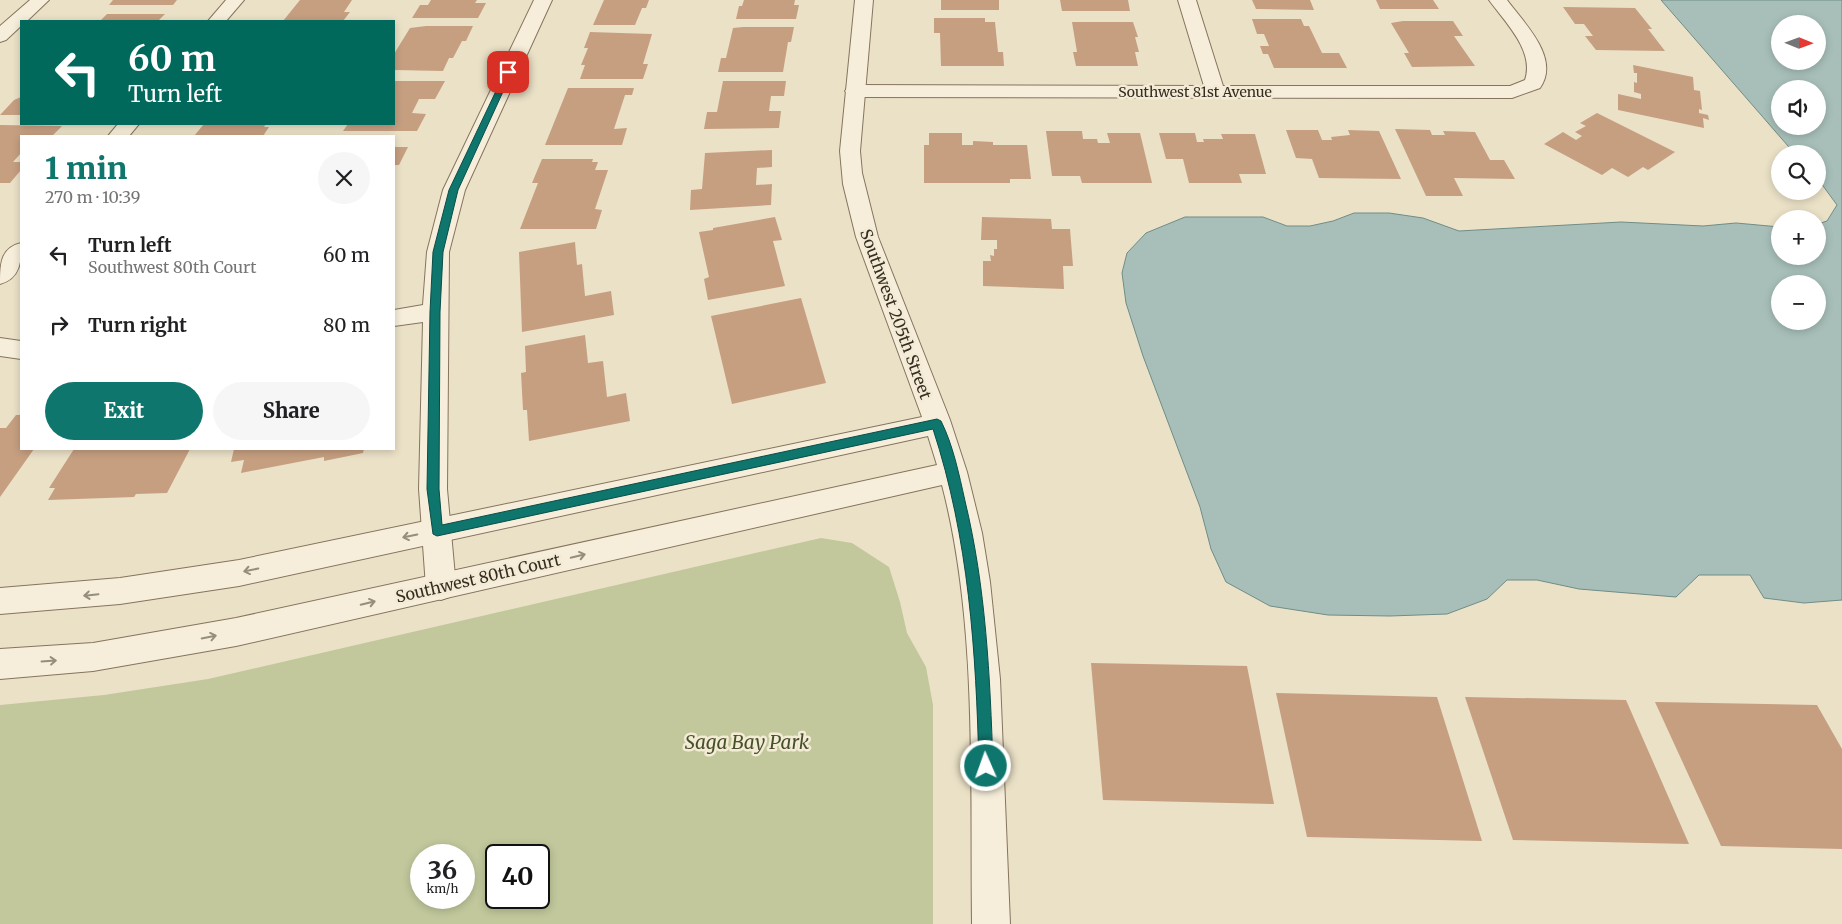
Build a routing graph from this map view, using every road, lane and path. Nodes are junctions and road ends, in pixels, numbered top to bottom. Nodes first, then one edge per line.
1 (40, 0) edge
2 (235, 0) edge
3 (543, 0) edge
4 (864, 0) edge
5 (1187, 0) edge
6 (1498, 0) edge
7 (217, 20) edge
8 (0, 36) edge
9 (855, 91) junction
10 (1216, 93) junction
11 (128, 125) edge
12 (119, 135) edge
13 (20, 251) edge
14 (0, 276) edge
15 (435, 312) junction
16 (395, 318) edge
17 (0, 346) edge
18 (20, 350) edge
19 (937, 424) junction
20 (953, 472) junction
21 (437, 531) junction
22 (441, 587) junction
23 (0, 601) edge
24 (0, 664) edge
25 (991, 924) edge

1 - 8 street
2 - 7 street
3 - 15 street
4 - 9 street, Southwest 205th Street
5 - 10 street
6 - 10 street, Southwest 81st Avenue
9 - 10 street, Southwest 81st Avenue
9 - 19 street, Southwest 205th Street
11 - 12 street
13 - 14 street
15 - 16 street
15 - 21 street
17 - 18 street
19 - 20 street, Southwest 205th Street
19 - 21 street
22 -> 20 street, Southwest 80th Court
20 - 25 street, Southwest 205th Street
21 - 22 street
21 -> 23 street
24 -> 22 street, Southwest 80th Court

